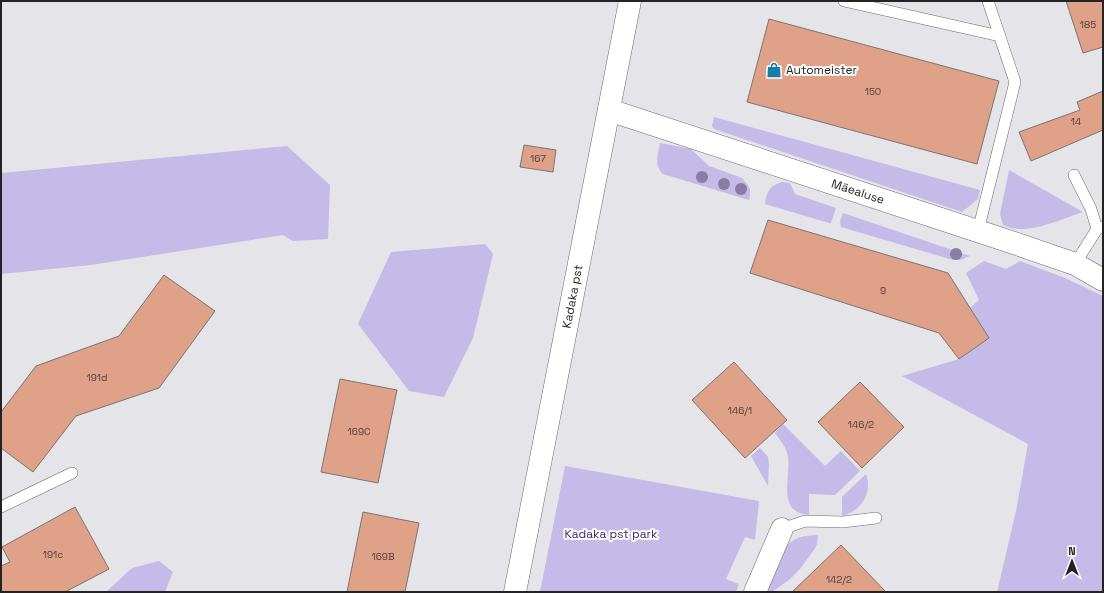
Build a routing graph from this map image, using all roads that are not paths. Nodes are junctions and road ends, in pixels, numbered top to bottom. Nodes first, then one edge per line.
1 (630, 1) edge
2 (844, 1) edge
3 (988, 1) edge
4 (1000, 36) junction
5 (609, 110) junction
6 (1074, 175) dead end
7 (1100, 228) edge
8 (978, 231) junction
9 (1075, 264) junction
10 (1103, 280) edge
11 (72, 473) dead end
12 (1, 508) edge
13 (876, 518) dead end
14 (782, 529) joint
15 (515, 592) edge
16 (755, 592) edge

1 - 5 main road, Kadaka pst
2 - 4 lane
3 - 4 lane
4 - 8 lane
5 - 8 main road, Mäealuse
5 - 15 main road, Kadaka pst
6 - 7 lane
7 - 9 lane
8 - 9 main road, Mäealuse
9 - 10 main road, Mäealuse
11 - 12 lane
13 - 14 lane
14 - 16 main road

